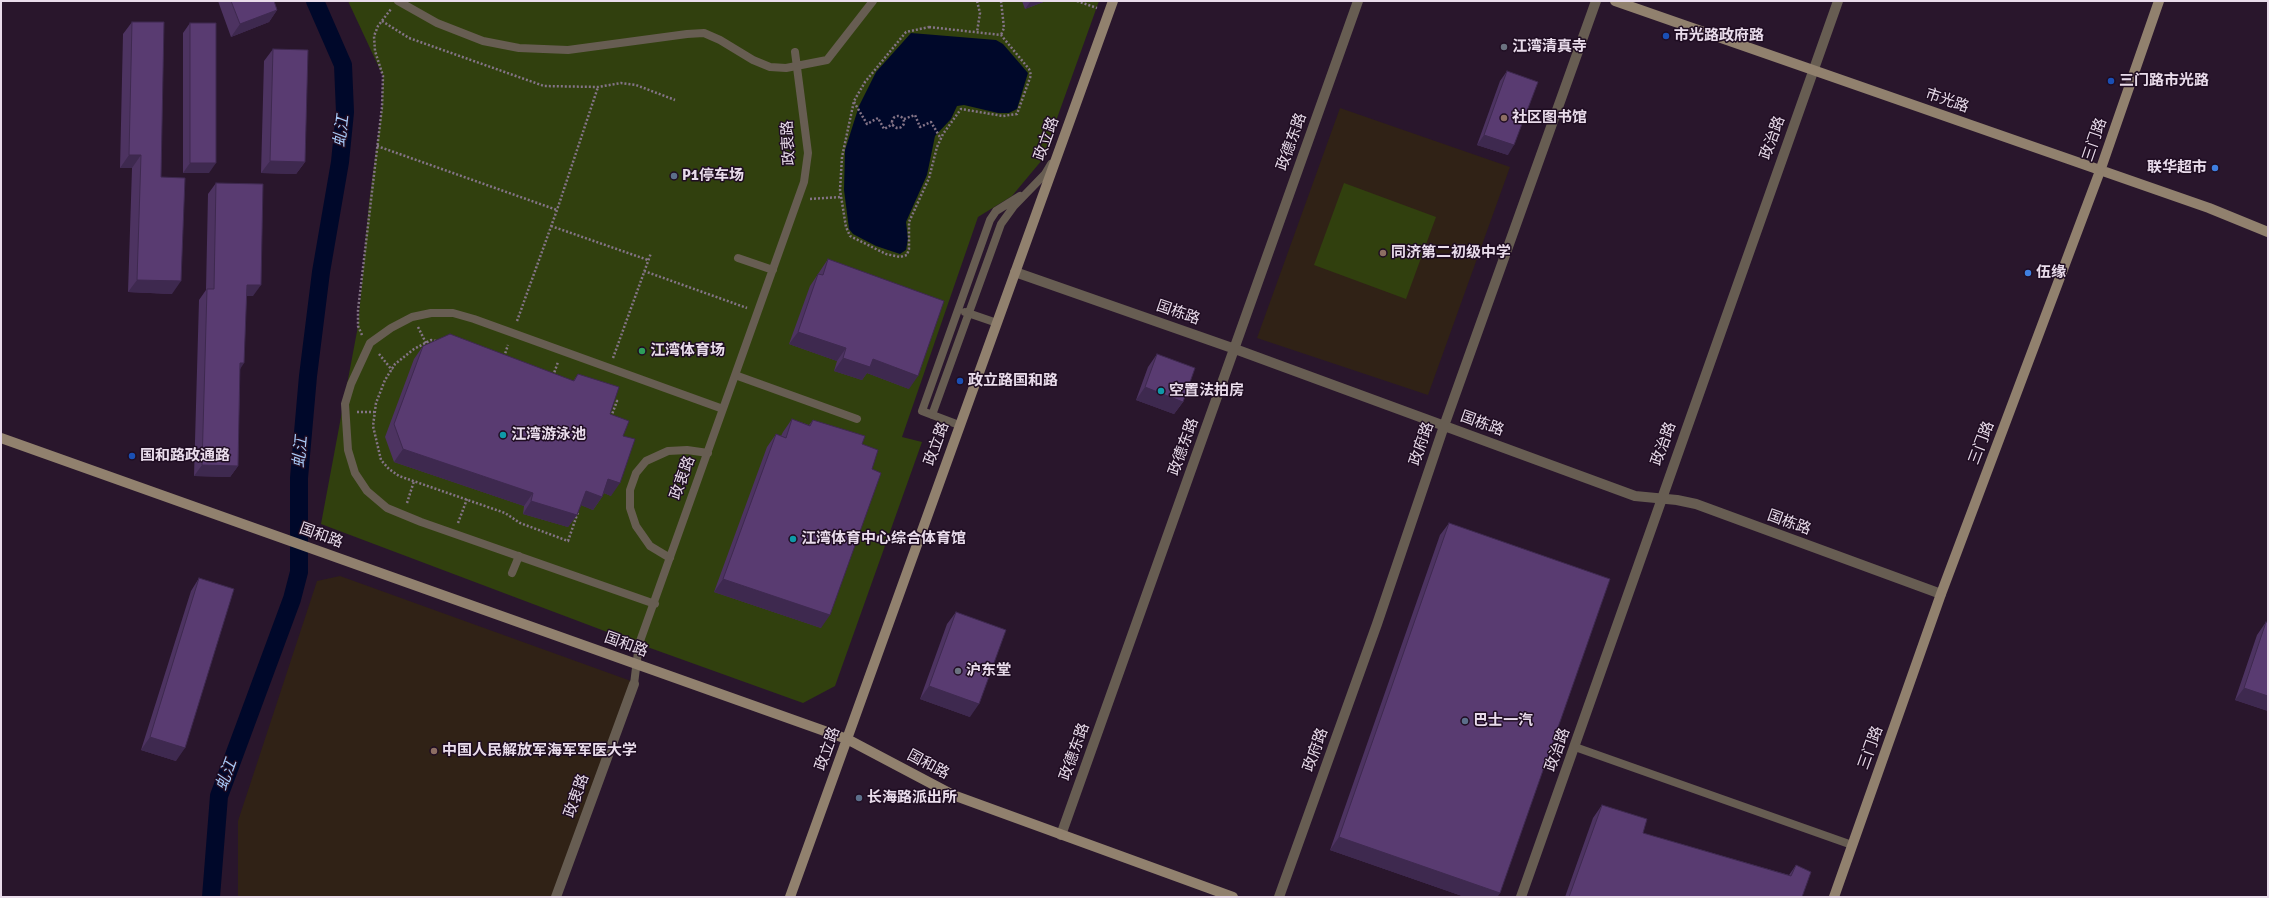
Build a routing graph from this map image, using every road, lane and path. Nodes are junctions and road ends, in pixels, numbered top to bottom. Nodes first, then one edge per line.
1 (398, 1) edge
2 (873, 1) edge
3 (977, 1) edge
4 (1001, 1) edge
5 (1077, 1) edge
6 (1113, 1) edge
7 (1358, 1) edge
8 (1596, 1) edge
9 (1615, 1) edge
10 (1838, 1) edge
11 (2159, 1) edge
12 (1108, 12) junction
13 (382, 21) junction
14 (977, 32) junction
15 (1001, 35) junction
16 (795, 52) dead end
17 (796, 65) junction
18 (1813, 69) junction
19 (598, 87) junction
20 (675, 100) dead end
21 (854, 101) junction
22 (904, 119) junction
23 (893, 124) junction
24 (941, 139) junction
25 (377, 146) junction
26 (1058, 153) junction
27 (2100, 171) junction
28 (1029, 190) junction
29 (841, 197) junction
30 (798, 199) junction
31 (557, 210) junction
32 (552, 226) junction
33 (2268, 232) edge
34 (651, 253) dead end
35 (738, 258) dead end
36 (648, 260) junction
37 (773, 270) junction
38 (644, 271) junction
39 (1015, 272) junction
40 (959, 310) junction
41 (758, 313) junction
42 (969, 313) junction
43 (997, 323) junction
44 (513, 333) junction
45 (438, 341) edge
46 (370, 343) junction
47 (1235, 349) junction
48 (562, 351) junction
49 (502, 361) edge
50 (609, 368) junction
51 (392, 370) junction
52 (735, 375) junction
53 (546, 376) edge
54 (610, 398) edge
55 (723, 409) junction
56 (345, 412) junction
57 (374, 412) junction
58 (932, 415) junction
59 (857, 419) dead end
60 (610, 421) edge
61 (959, 425) junction
62 (1444, 426) junction
63 (1, 438) edge
64 (708, 453) junction
65 (414, 481) junction
66 (1661, 498) junction
67 (467, 499) junction
68 (578, 512) edge
69 (403, 514) junction
70 (455, 534) junction
71 (519, 556) junction
72 (670, 558) junction
73 (512, 573) dead end
74 (1941, 594) junction
75 (655, 604) junction
76 (637, 665) junction
77 (634, 684) joint
78 (847, 739) junction
79 (1575, 747) junction
80 (1061, 835) junction
81 (1852, 845) junction
82 (556, 897) edge
83 (790, 897) edge
84 (1233, 897) edge
85 (1279, 897) edge
86 (1521, 897) edge
87 (1834, 897) edge

1 - 13 path
1 - 17 lane
2 - 17 lane
3 - 14 path
4 - 15 path
5 - 12 path
6 - 12 street, 政立路
7 - 47 street, 政德东路
8 - 62 street, 政府路
9 - 18 street, 市光路
10 - 18 street, 政治路
11 - 27 street, 三门路
12 - 26 street, 政立路
13 - 19 path
13 - 25 path
14 - 15 path
14 - 21 path
15 - 24 path
16 - 17 lane, 政衷路
17 - 30 lane, 政衷路
18 - 27 street, 市光路
18 - 66 street, 政治路
19 - 20 path
19 - 31 path
21 - 23 path
21 - 29 path
22 - 23 path
22 - 23 path
22 - 24 path
24 - 29 path
25 - 31 path
25 - 46 path
26 - 28 lane
26 - 39 street, 政立路
27 - 33 street, 市光路
27 - 74 street, 三门路
28 - 40 lane
28 - 42 lane
29 - 30 path
30 - 37 lane, 政衷路
31 - 32 path
32 - 36 path
32 - 44 path
34 - 36 path
35 - 37 lane
36 - 38 path
37 - 41 lane, 政衷路
38 - 41 path
38 - 50 path
39 - 43 street, 政立路
39 - 47 street, 国栋路
40 - 42 lane
40 - 58 lane
41 - 52 lane, 政衷路
42 - 43 lane
42 - 58 lane
43 - 61 street, 政立路
44 - 46 lane
44 - 48 lane
44 - 49 path
45 - 51 path
46 - 51 path
46 - 56 lane
47 - 62 street, 国栋路
47 - 80 street, 政德东路
48 - 50 lane
48 - 53 path
50 - 55 lane
51 - 57 path
52 - 55 lane, 政衷路
52 - 59 lane
54 - 60 path
55 - 64 lane, 政衷路
56 - 57 path
56 - 69 lane
57 - 65 path
58 - 61 lane
61 - 78 street, 政立路
62 - 66 street, 国栋路
62 - 85 street, 政府路
63 - 76 street, 国和路
64 - 72 lane, 政衷路
64 - 72 lane
65 - 67 path
65 - 69 path
66 - 74 street, 国栋路
66 - 79 street, 政治路
67 - 68 path
67 - 70 path
69 - 70 lane
70 - 71 lane
71 - 73 lane
71 - 75 lane
72 - 75 lane, 政衷路
74 - 81 street, 三门路
75 - 76 lane, 政衷路
76 - 77 lane, 政衷路
76 - 78 street, 国和路
77 - 82 street, 政衷路
78 - 80 street, 国和路
78 - 83 street, 政立路
79 - 81 lane
79 - 86 street, 政治路
80 - 84 street, 国和路
81 - 87 street, 三门路

